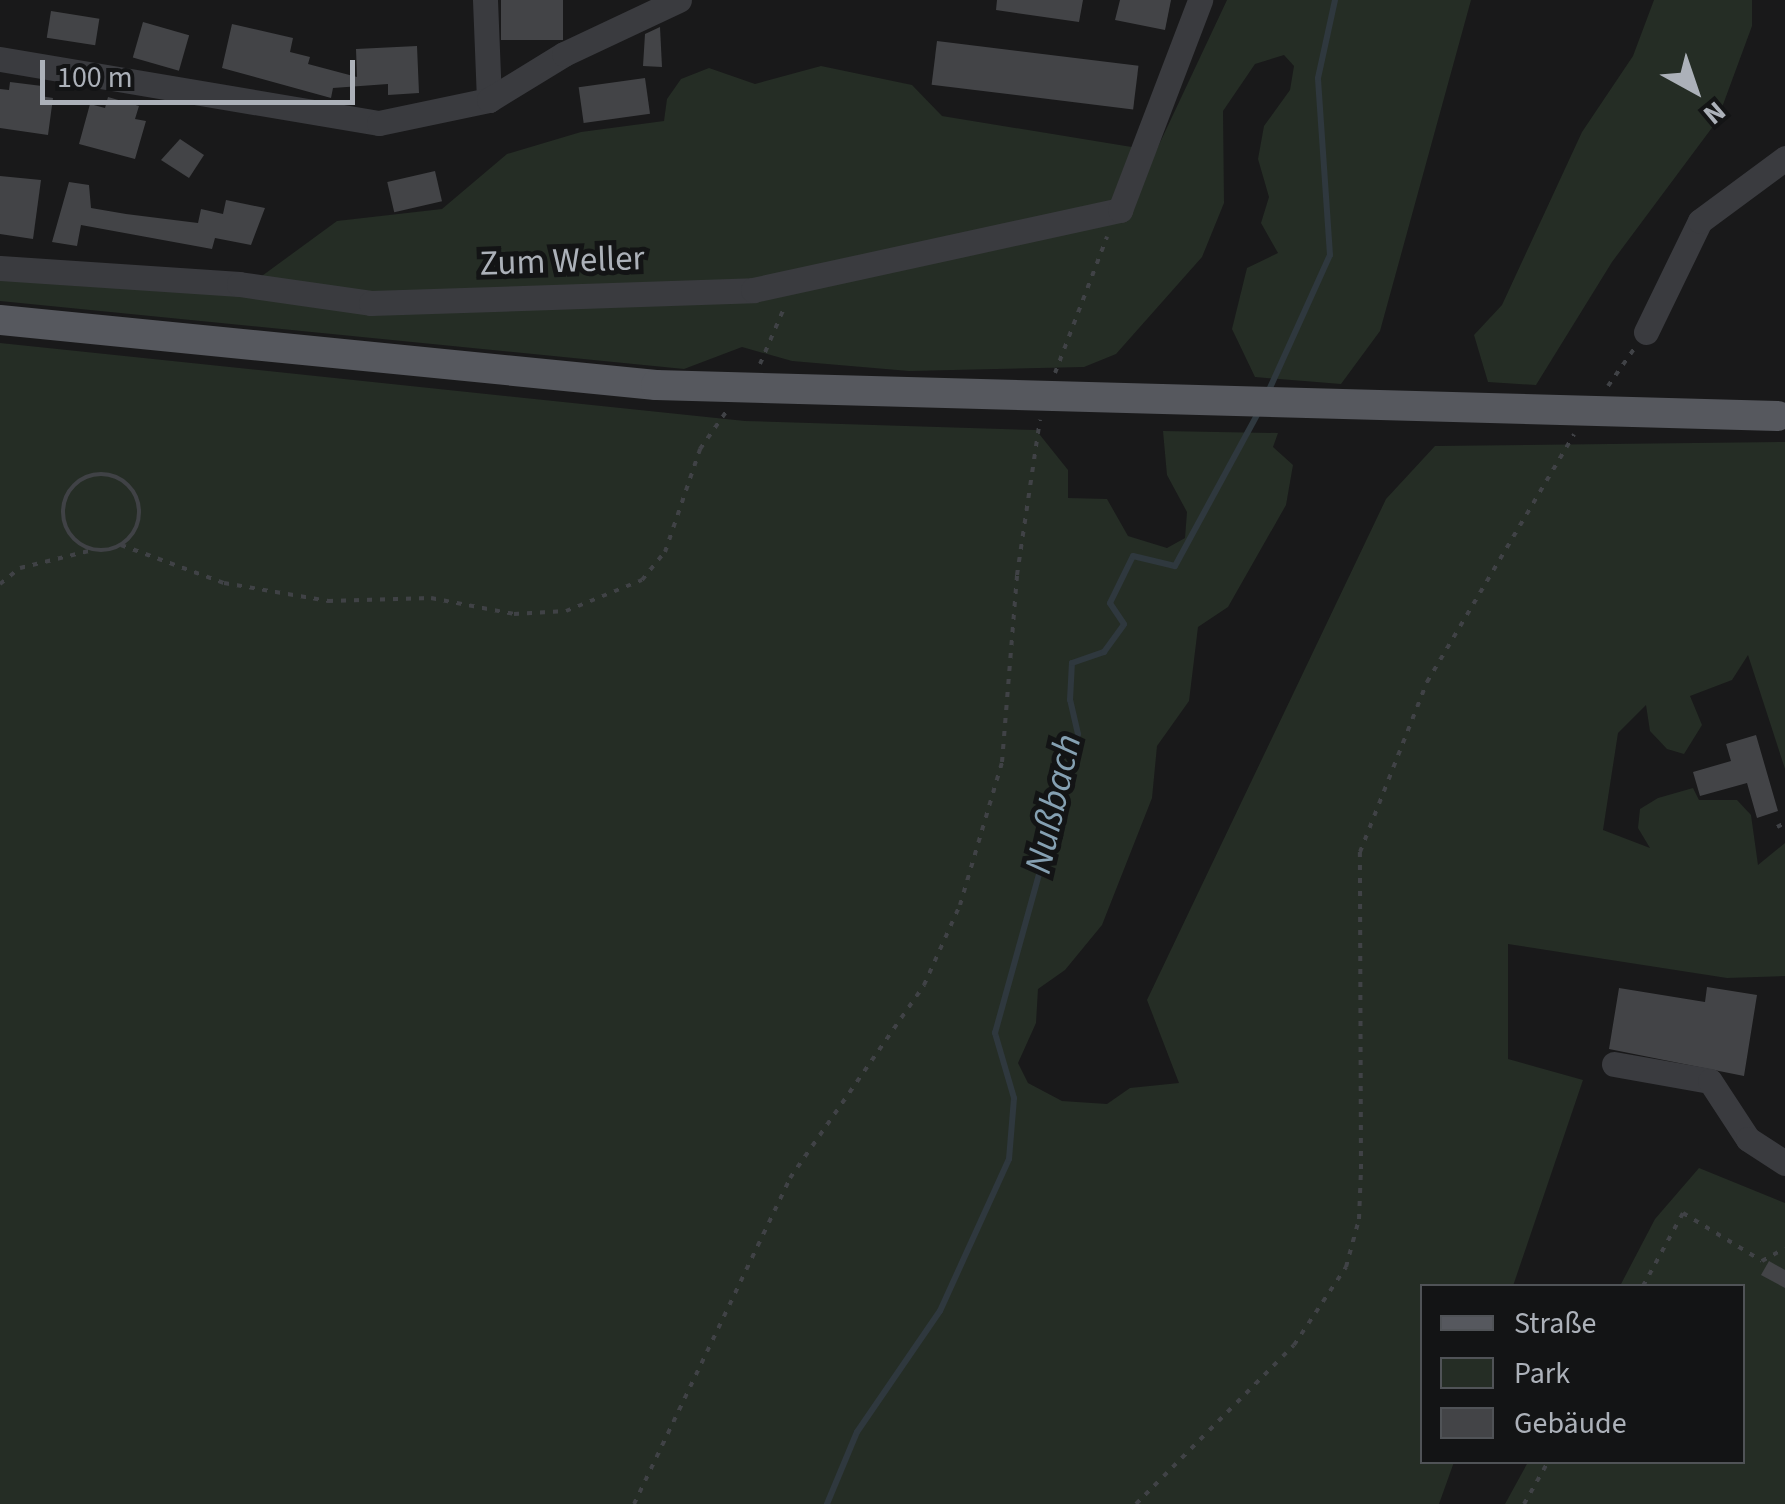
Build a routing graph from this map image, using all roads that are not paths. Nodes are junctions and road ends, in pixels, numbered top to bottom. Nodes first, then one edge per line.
1 (485, 0) edge
2 (679, 0) edge
3 (1200, 0) edge
4 (0, 59) edge
5 (490, 100) junction
6 (1785, 158) edge
7 (0, 268) edge
8 (0, 320) edge
9 (1646, 332) dead end
10 (1781, 416) edge
11 (1614, 1064) dead end
12 (1785, 1163) edge

1 - 5 street
2 - 5 street
3 - 7 street, Zum Weller
4 - 5 street
6 - 9 street
8 - 10 main road, bridge
11 - 12 street

